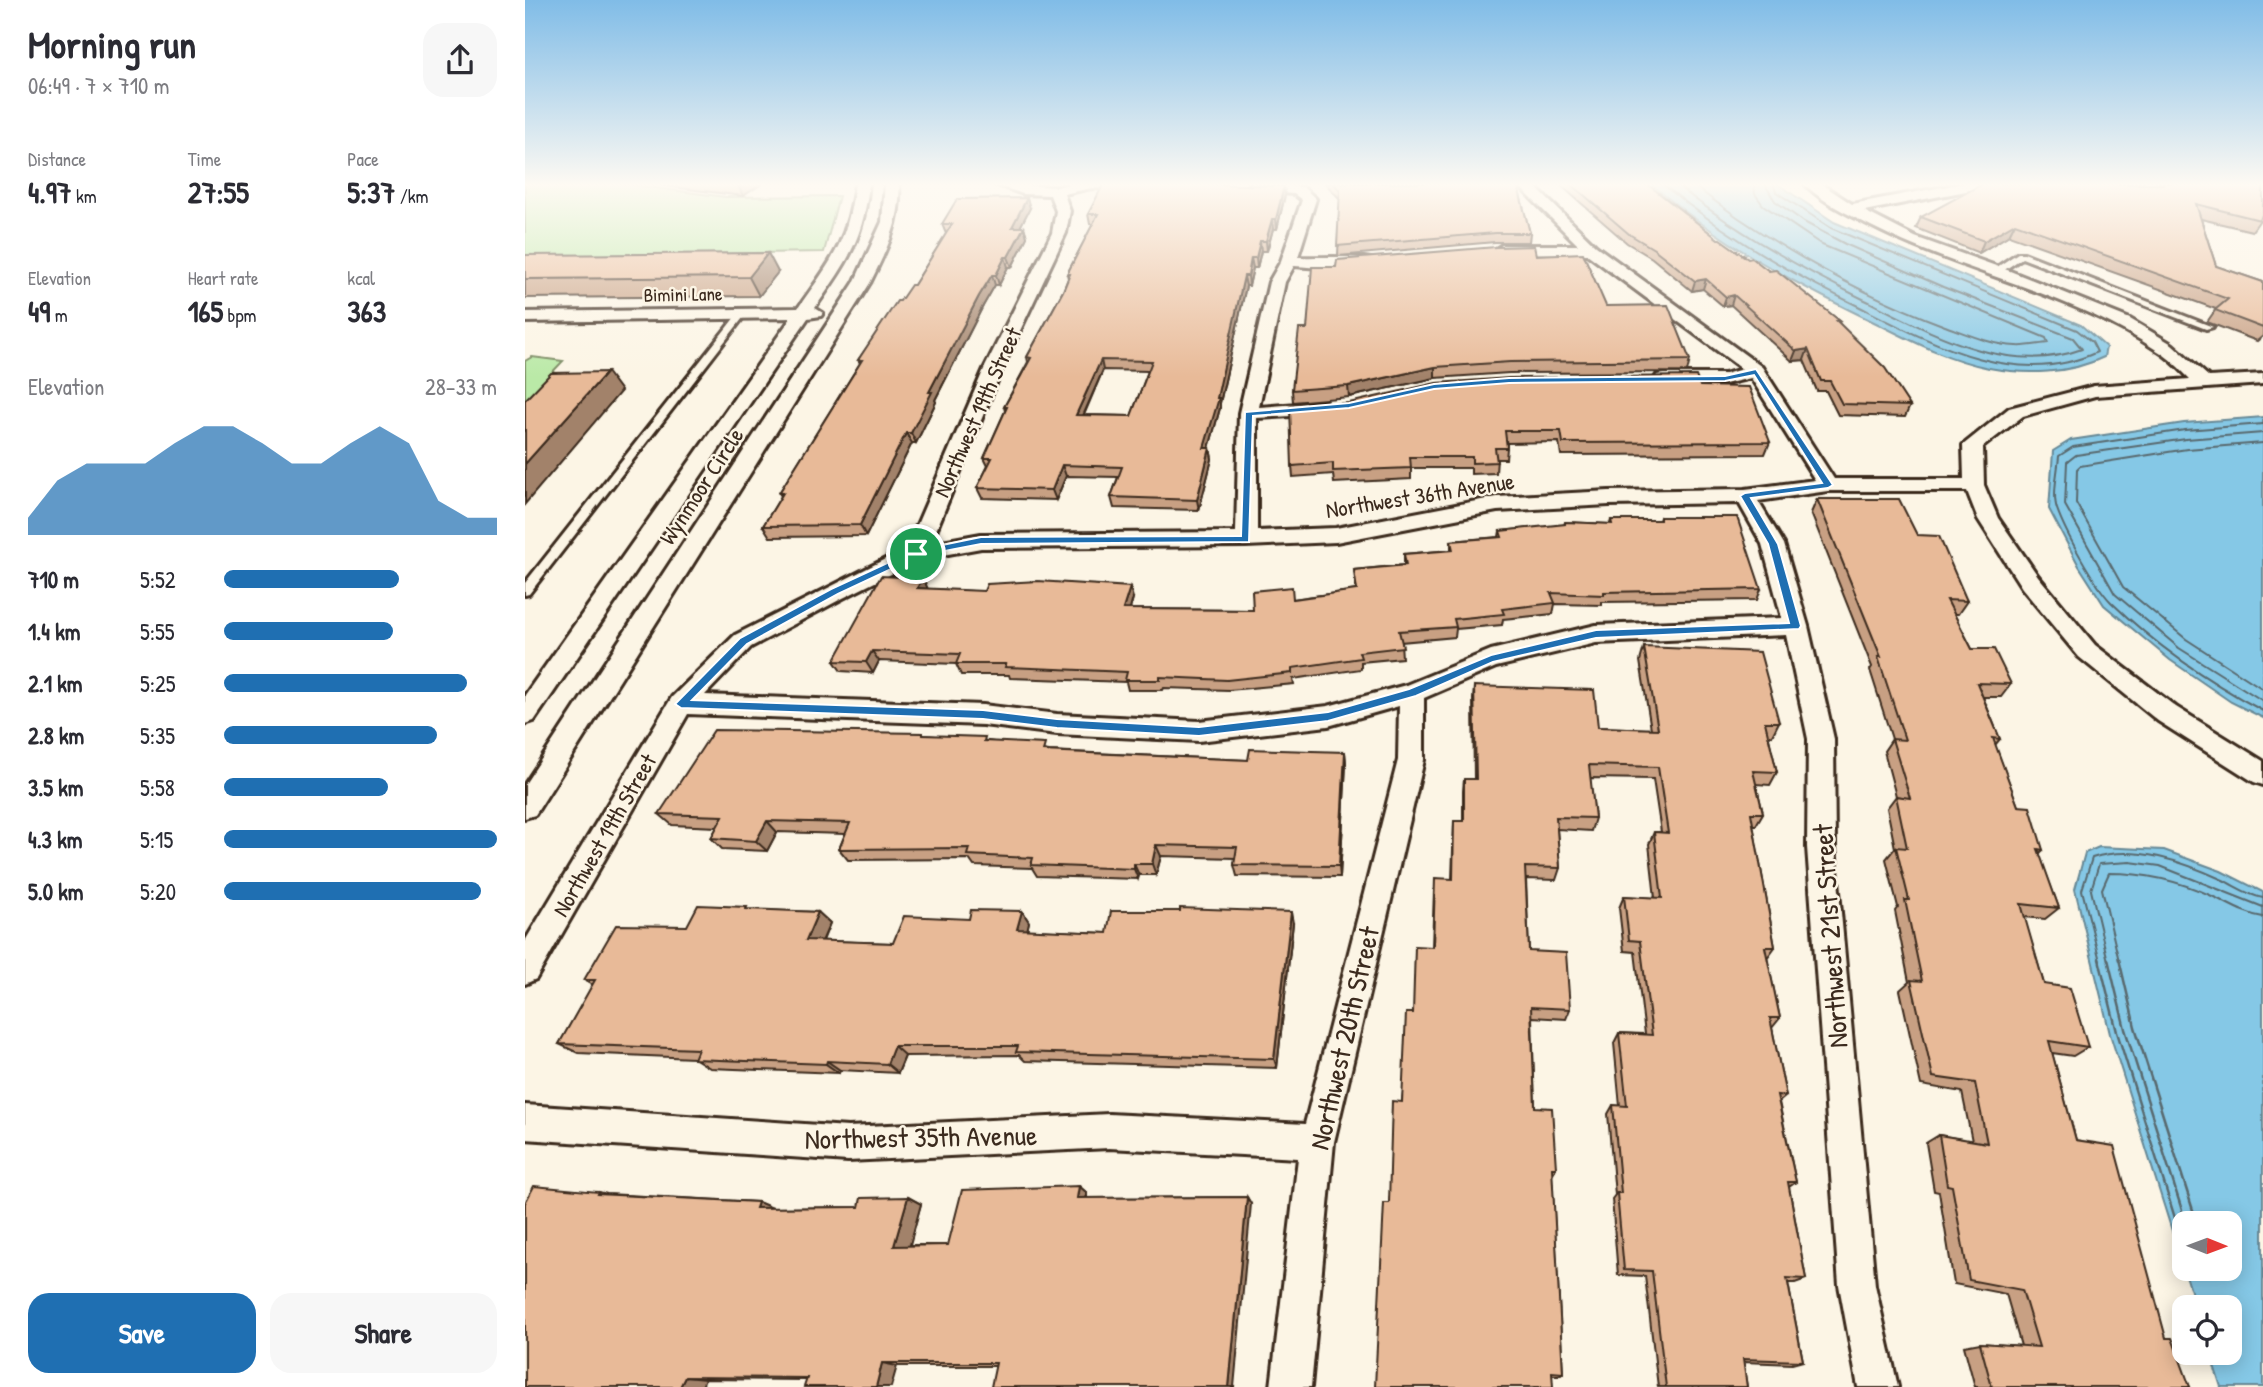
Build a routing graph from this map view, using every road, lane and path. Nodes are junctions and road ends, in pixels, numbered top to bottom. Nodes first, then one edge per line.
1 (847, 248) edge
2 (880, 248) edge
3 (1052, 248) edge
4 (1293, 248) edge
5 (1932, 248) edge
6 (1591, 249) joint
7 (1481, 251) edge
8 (1385, 260) edge
9 (1289, 261) junction
10 (1997, 271) junction
11 (804, 313) junction
12 (842, 313) junction
13 (742, 314) junction
14 (525, 317) edge
15 (2209, 327) dead end
16 (1756, 372) junction
17 (2263, 379) edge
18 (1644, 380) edge
19 (2204, 382) junction
20 (1336, 407) edge
21 (1248, 413) junction
22 (1828, 485) junction
23 (1974, 485) junction
24 (1745, 496) junction
25 (1245, 539) junction
26 (916, 554) junction
27 (525, 590) edge
28 (1796, 626) junction
29 (1412, 693) junction
30 (681, 704) junction
31 (525, 714) edge
32 (2263, 774) edge
33 (525, 807) edge
34 (525, 969) edge
35 (525, 1122) edge
36 (1317, 1142) junction
37 (1291, 1387) edge
38 (1878, 1387) edge

1 - 11 street, Wynmoor Circle
2 - 12 street, Wynmoor Circle
3 - 26 street, Northwest 19th Street
4 - 9 street
5 - 10 street
6 - 7 street
6 - 16 street
8 - 9 street
9 - 21 street
10 - 15 lane
10 - 19 street
11 - 12 street, Bimini Lane
11 - 13 street, Bimini Lane
11 - 31 street, Wynmoor Circle
12 - 33 street, Wynmoor Circle
13 - 14 street, Bimini Lane
13 - 27 lane
16 - 18 street
16 - 22 street
17 - 19 street
19 - 23 street
20 - 21 street
21 - 25 street
22 - 23 street, Northwest 36th Avenue
22 - 24 street, Northwest 36th Avenue
23 - 32 street
24 - 25 street, Northwest 36th Avenue
24 - 28 street, Northwest 21st Street
25 - 26 street, Northwest 36th Avenue
26 - 30 street, Northwest 19th Street
28 - 29 street
28 - 38 street, Northwest 21st Street
29 - 30 street
29 - 36 street, Northwest 20th Street
30 - 34 street, Northwest 19th Street
35 - 36 street, Northwest 35th Avenue
36 - 37 street, Northwest 20th Street

